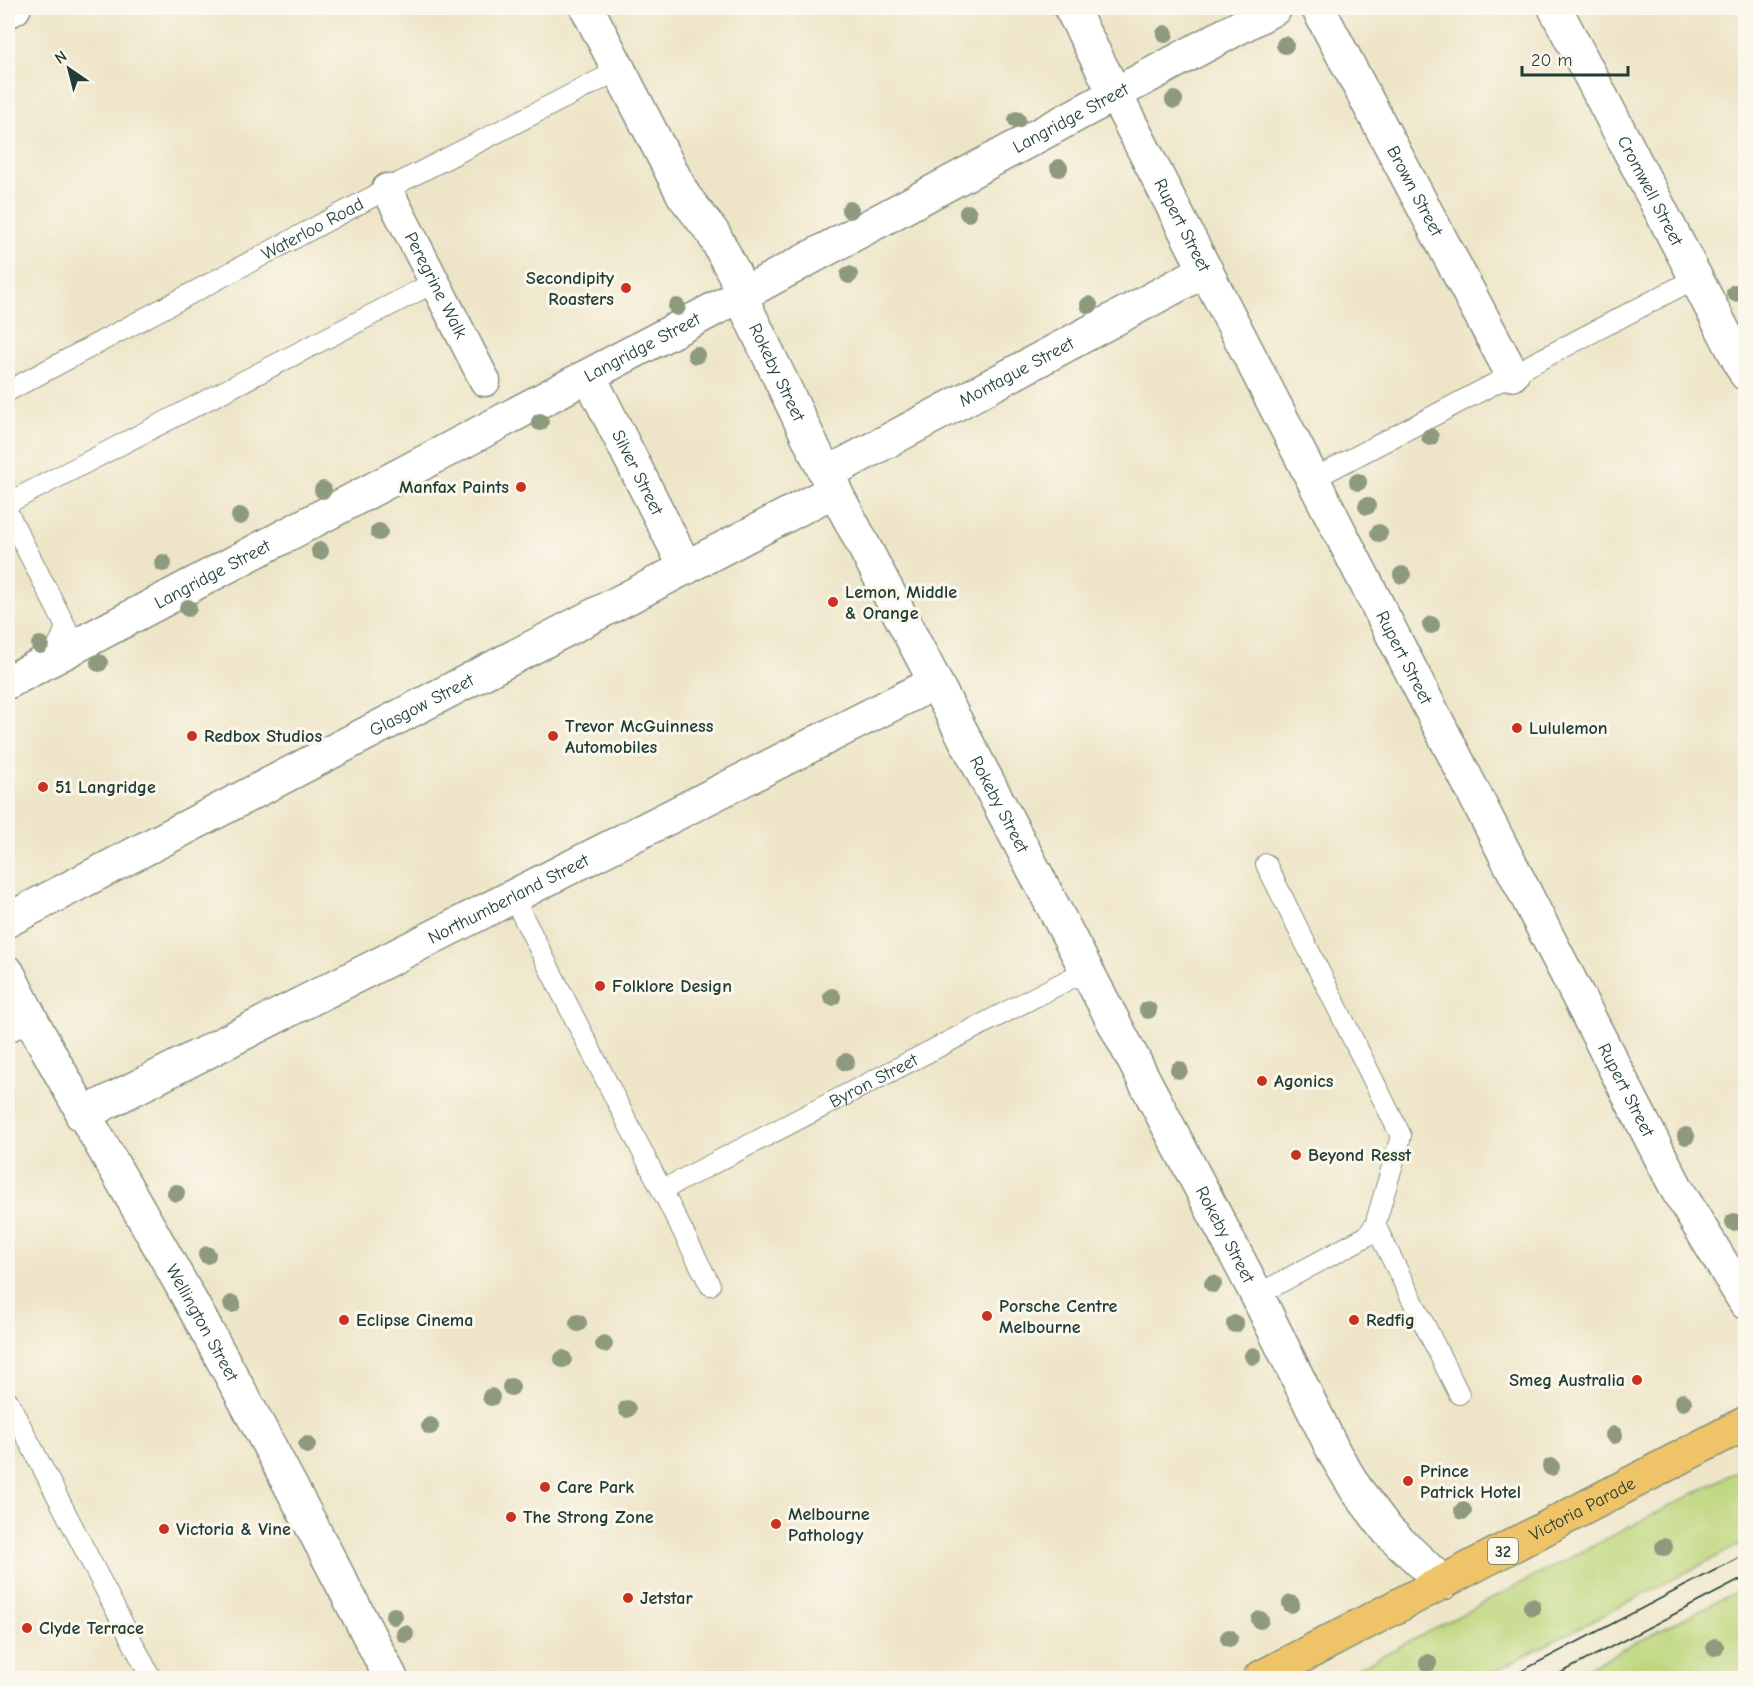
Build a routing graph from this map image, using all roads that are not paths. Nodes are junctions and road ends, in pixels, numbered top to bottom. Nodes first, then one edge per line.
1 (14, 8) edge
2 (587, 8) edge
3 (1071, 8) edge
4 (1275, 8) edge
5 (1318, 8) edge
6 (1555, 8) edge
7 (8, 11) edge
8 (619, 70) junction
9 (1116, 94) junction
10 (387, 189) junction
11 (1206, 270) junction
12 (1696, 278) junction
13 (435, 282) junction
14 (741, 295) junction
15 (1512, 374) junction
16 (1746, 374) edge
17 (589, 376) junction
18 (485, 381) dead end
19 (8, 391) edge
20 (1313, 479) junction
21 (830, 482) junction
22 (8, 503) edge
23 (8, 513) edge
24 (686, 568) junction
25 (53, 660) junction
26 (8, 682) edge
27 (934, 683) junction
28 (1266, 864) dead end
29 (513, 897) junction
30 (8, 920) edge
31 (1085, 971) junction
32 (8, 973) edge
33 (18, 1019) edge
34 (82, 1115) junction
35 (662, 1190) junction
36 (1375, 1225) junction
37 (710, 1285) dead end
38 (1257, 1295) junction
39 (1746, 1303) edge
40 (1459, 1394) dead end
41 (8, 1401) edge
42 (1746, 1423) edge
43 (1443, 1583) junction
44 (151, 1678) edge
45 (392, 1678) edge
46 (1260, 1678) edge

1 - 7 street
2 - 8 street, Rokeby Street
3 - 9 street, Rupert Street
4 - 9 street, Langridge Street
5 - 15 street, Brown Street
6 - 12 street, Cromwell Street
8 - 10 lane, Waterloo Road
8 - 14 street, Rokeby Street
9 - 11 street, Rupert Street
9 - 14 street, Langridge Street
10 - 13 street, Peregrine Walk
10 - 19 lane, Waterloo Road
11 - 20 street, Rupert Street
11 - 21 street, Montague Street
12 - 15 lane
12 - 16 street, Cromwell Street
13 - 18 street, Peregrine Walk
13 - 22 lane
14 - 17 street, Langridge Street
14 - 21 street, Rokeby Street
15 - 20 lane
17 - 24 street, Silver Street
17 - 25 street, Langridge Street
20 - 39 street, Rupert Street
21 - 24 street, Glasgow Street
21 - 27 street, Rokeby Street
23 - 25 lane
24 - 30 street, Glasgow Street
25 - 26 street, Langridge Street
27 - 29 street, Northumberland Street
27 - 31 street, Rokeby Street
28 - 36 lane
29 - 34 street, Northumberland Street
29 - 35 lane
31 - 35 lane, Byron Street
31 - 38 street, Rokeby Street
32 - 33 street, Wellington Street
33 - 34 street, Wellington Street
34 - 45 street, Wellington Street
35 - 37 lane
36 - 38 lane
36 - 40 lane
38 - 43 street, Rokeby Street
41 - 44 lane
42 - 43 main road, Victoria Parade / 32
43 - 46 main road, Victoria Parade / 32

